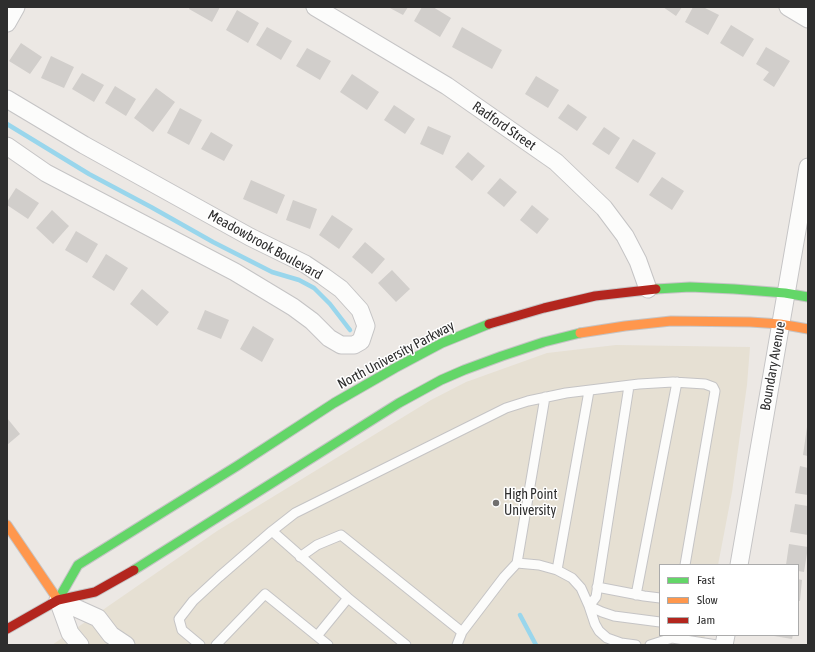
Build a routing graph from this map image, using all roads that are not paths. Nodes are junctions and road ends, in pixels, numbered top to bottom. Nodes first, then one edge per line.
1 (16, 7) edge
2 (315, 7) edge
3 (788, 7) edge
4 (808, 19) edge
5 (7, 23) edge
6 (7, 99) edge
7 (7, 146) edge
8 (808, 167) edge
9 (648, 289) junction
10 (785, 292) junction
11 (808, 296) edge
12 (780, 324) junction
13 (808, 329) edge
14 (677, 382) junction
15 (629, 386) junction
16 (589, 391) junction
17 (545, 397) junction
18 (7, 525) edge
19 (272, 531) junction
20 (300, 557) junction
21 (517, 563) junction
22 (685, 564) edge
23 (738, 564) edge
24 (557, 570) junction
25 (597, 588) junction
26 (636, 595) junction
27 (348, 598) junction
28 (659, 598) edge
29 (58, 600) junction
30 (589, 606) junction
31 (659, 622) edge
32 (7, 629) edge
33 (462, 632) junction
34 (317, 636) junction
35 (672, 636) edge
36 (80, 645) edge
37 (126, 645) edge
38 (200, 645) edge
39 (216, 645) edge
40 (328, 645) edge
41 (406, 645) edge
42 (457, 645) edge
43 (636, 645) edge
44 (650, 645) edge
45 (717, 645) edge

1 - 5 street
2 - 9 street, Radford Street
3 - 4 street
6 - 7 street, Meadowbrook Boulevard
8 - 10 street, Boundary Avenue
9 - 10 main road, North University Parkway
9 - 29 main road, North University Parkway
10 - 11 main road, North University Parkway
10 - 12 street, Boundary Avenue
12 - 13 main road
12 - 23 street, Boundary Avenue
12 - 29 main road
14 - 15 lane
14 - 22 lane
14 - 26 lane
15 - 16 lane
15 - 25 lane
16 - 17 lane
16 - 24 lane
17 - 19 lane
17 - 21 lane
18 - 29 main road
19 - 20 lane
19 - 38 lane
20 - 27 lane
20 - 33 lane
21 - 24 lane
21 - 33 lane
24 - 30 lane
25 - 26 lane
25 - 30 lane
26 - 28 lane
27 - 34 lane
27 - 41 lane
29 - 32 main road
29 - 36 street
29 - 37 street
30 - 31 lane
30 - 43 lane
33 - 42 lane
34 - 39 lane
34 - 40 lane
35 - 44 lane
35 - 45 lane

